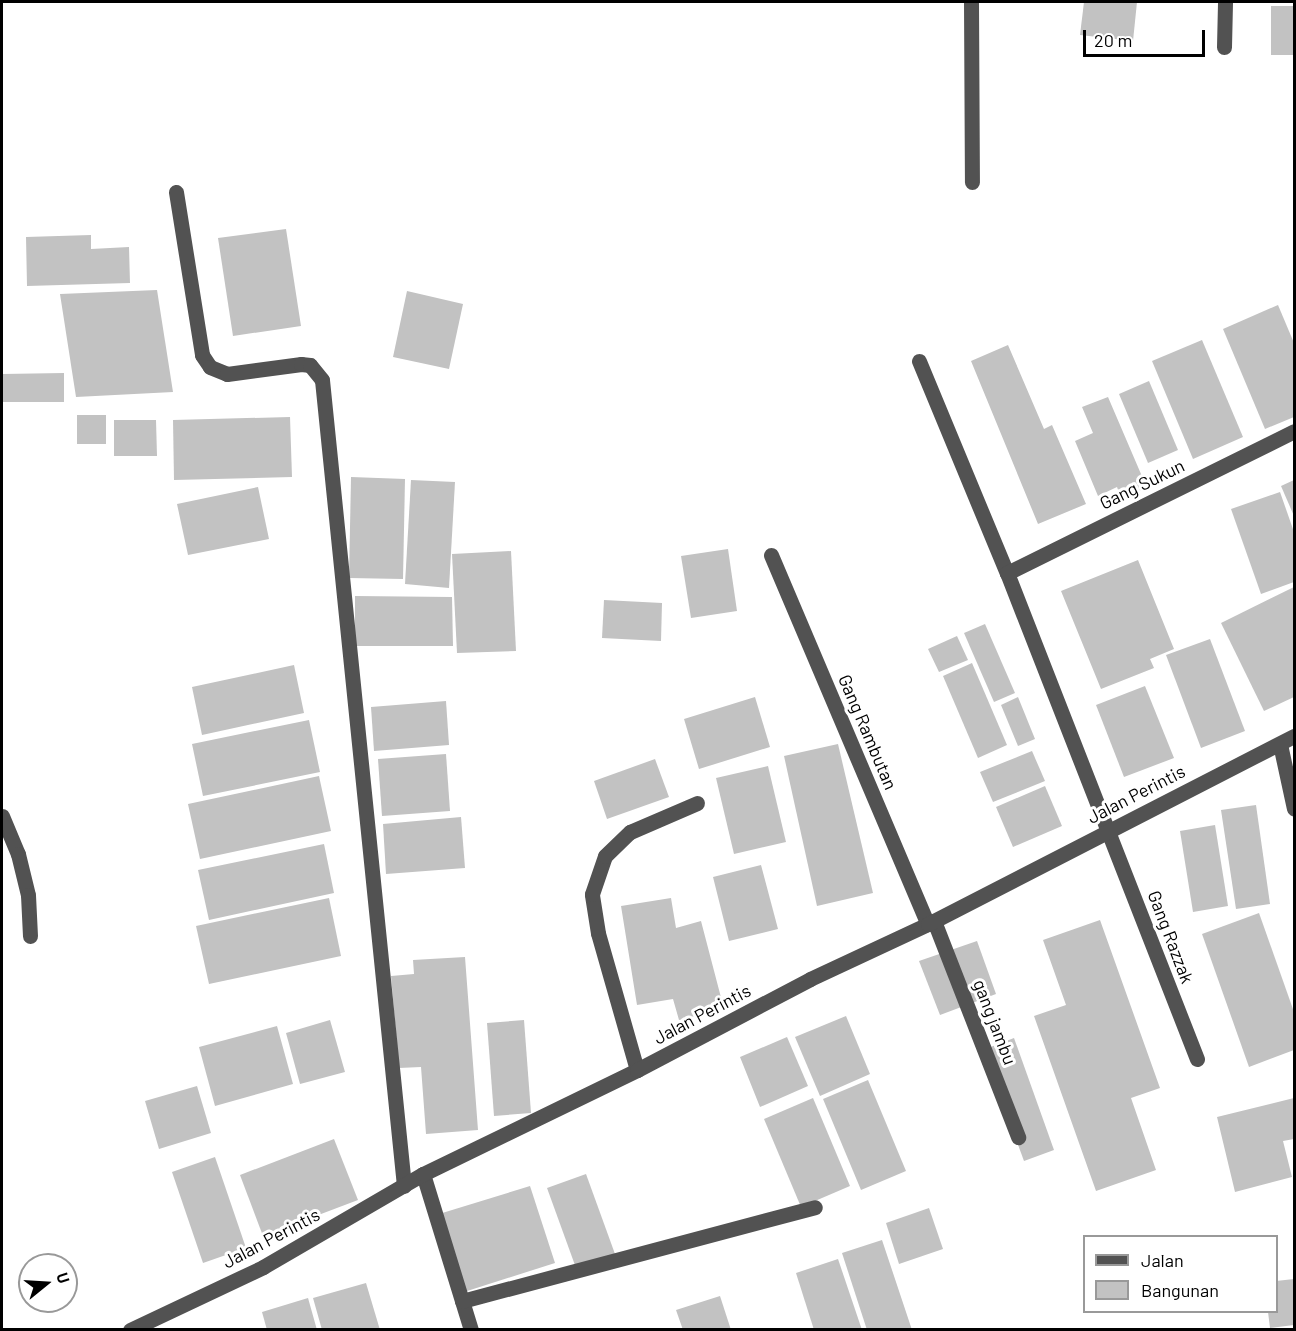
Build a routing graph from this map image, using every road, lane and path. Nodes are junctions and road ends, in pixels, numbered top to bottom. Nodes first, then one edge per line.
1 (971, 2) edge
2 (1224, 2) edge
3 (1224, 47) dead end
4 (972, 182) dead end
5 (176, 192) dead end
6 (919, 361) dead end
7 (1294, 431) edge
8 (771, 555) dead end
9 (1007, 573) junction
10 (1294, 736) edge
11 (1280, 744) junction
12 (697, 803) dead end
13 (1294, 809) edge
14 (2, 816) edge
15 (1108, 829) junction
16 (931, 923) junction
17 (30, 936) dead end
18 (1197, 1059) dead end
19 (637, 1070) junction
20 (1018, 1137) dead end
21 (423, 1174) junction
22 (404, 1186) junction
23 (815, 1207) dead end
24 (462, 1301) junction
25 (130, 1329) edge
26 (471, 1329) edge

1 - 4 street
2 - 3 street
5 - 22 street
6 - 9 street
7 - 9 street, Gang Sukun
8 - 16 street, Gang Rambutan
9 - 15 street
10 - 11 street, Jalan Perintis
11 - 13 street
11 - 15 street, Jalan Perintis
12 - 19 street
14 - 17 street
15 - 16 street, Jalan Perintis
15 - 18 street, Gang Razzak
16 - 19 street, Jalan Perintis
16 - 20 street, gang jambu
19 - 21 street, Jalan Perintis
21 - 22 street, Jalan Perintis
21 - 24 street
22 - 25 street, Jalan Perintis
23 - 24 street
24 - 26 street

